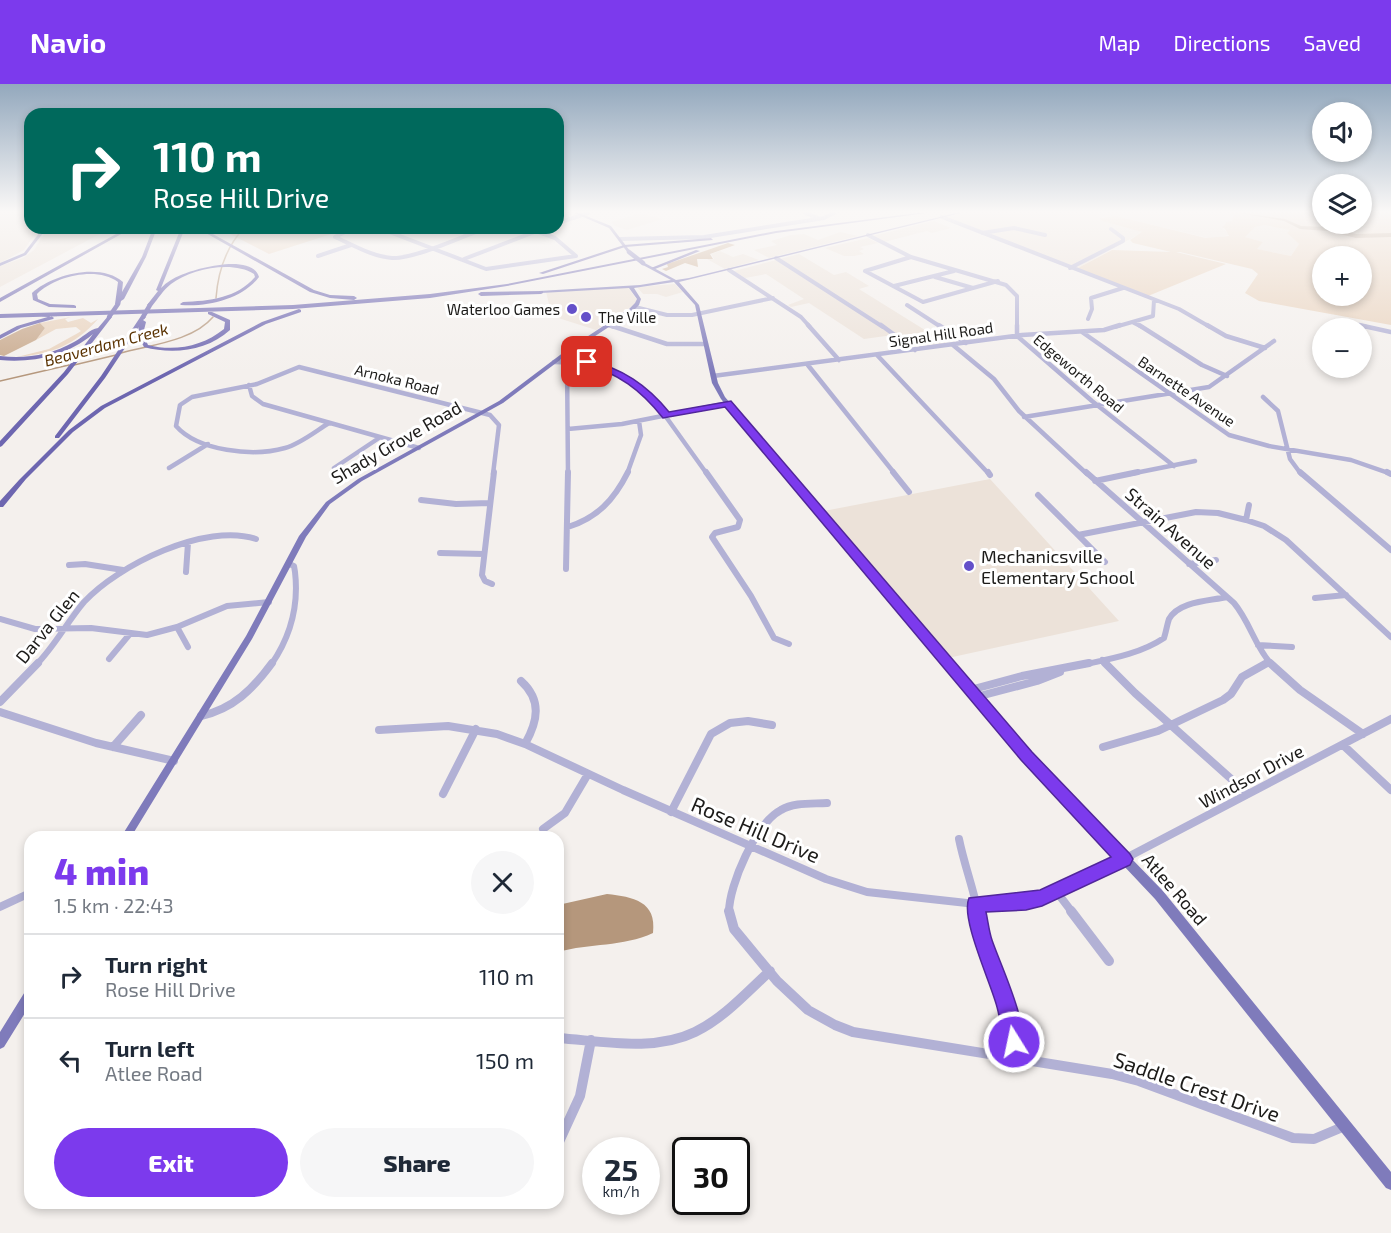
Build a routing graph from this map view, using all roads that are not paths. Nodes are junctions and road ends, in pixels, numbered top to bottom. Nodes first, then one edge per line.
1 (60, 267) edge
2 (140, 267) edge
3 (168, 267) edge
4 (230, 267) edge
5 (241, 267) edge
6 (269, 267) edge
7 (480, 267) edge
8 (510, 267) edge
9 (560, 267) edge
10 (581, 267) edge
11 (596, 267) edge
12 (650, 267) edge
13 (657, 267) edge
14 (742, 267) edge
15 (789, 267) edge
16 (879, 267) edge
17 (945, 267) edge
18 (1070, 267) edge
19 (653, 268) junction
20 (729, 270) junction
21 (957, 270) junction
22 (932, 276) junction
23 (998, 281) junction
24 (677, 282) junction
25 (483, 285) junction
26 (559, 286) junction
27 (631, 286) junction
28 (894, 286) junction
29 (974, 288) junction
30 (1123, 288) junction
31 (585, 289) junction
32 (552, 291) junction
33 (434, 292) junction
34 (541, 292) junction
35 (155, 298) junction
36 (773, 298) junction
37 (385, 299) junction
38 (404, 299) junction
39 (0, 300) edge
40 (1154, 300) junction
41 (119, 302) junction
42 (908, 305) dead end
43 (635, 307) junction
44 (123, 309) junction
45 (140, 309) junction
46 (0, 314) edge
47 (699, 314) junction
48 (143, 317) junction
49 (108, 319) junction
50 (1088, 319) dead end
51 (1134, 323) junction
52 (608, 325) junction
53 (1372, 328) edge
54 (1082, 332) junction
55 (1391, 332) edge
56 (1017, 336) junction
57 (0, 337) edge
58 (1274, 342) dead end
59 (966, 343) junction
60 (706, 344) junction
61 (953, 345) junction
62 (1264, 348) junction
63 (915, 350) junction
64 (877, 355) junction
65 (0, 358) edge
66 (838, 360) junction
67 (554, 362) junction
68 (567, 362) junction
69 (807, 364) junction
70 (713, 376) junction
71 (1227, 376) junction
72 (249, 386) junction
73 (1168, 394) junction
74 (1263, 397) dead end
75 (728, 404) junction
76 (1098, 405) junction
77 (483, 413) junction
78 (666, 416) junction
79 (1024, 417) junction
80 (639, 421) junction
81 (329, 423) junction
82 (568, 429) junction
83 (379, 438) junction
84 (208, 444) junction
85 (0, 445) edge
86 (419, 448) junction
87 (1287, 449) junction
88 (1195, 461) dead end
89 (1174, 466) junction
90 (170, 468) dead end
91 (334, 468) dead end
92 (1391, 474) edge
93 (990, 475) dead end
94 (21, 481) junction
95 (1095, 481) junction
96 (909, 492) dead end
97 (1038, 495) dead end
98 (421, 500) dead end
99 (490, 503) junction
100 (0, 505) edge
101 (1249, 505) dead end
102 (1246, 520) junction
103 (1143, 523) junction
104 (568, 527) junction
105 (1078, 535) junction
106 (256, 539) dead end
107 (188, 543) junction
108 (1391, 550) edge
109 (440, 553) dead end
110 (484, 554) junction
111 (1216, 560) dead end
112 (1105, 562) dead end
113 (289, 564) junction
114 (1189, 564) junction
115 (69, 565) dead end
116 (566, 569) dead end
117 (123, 570) junction
118 (186, 572) dead end
119 (492, 584) dead end
120 (1346, 595) junction
121 (1227, 597) junction
122 (1315, 598) dead end
123 (269, 602) junction
124 (0, 619) edge
125 (177, 627) junction
126 (65, 629) junction
127 (129, 635) junction
128 (1391, 637) edge
129 (789, 644) dead end
130 (1258, 645) junction
131 (188, 647) dead end
132 (1292, 647) dead end
133 (109, 659) dead end
134 (1102, 660) junction
135 (1269, 662) junction
136 (521, 681) dead end
137 (973, 693) junction
138 (0, 702) edge
139 (0, 712) edge
140 (141, 715) dead end
141 (201, 716) junction
142 (1391, 719) edge
143 (772, 725) dead end
144 (1171, 725) junction
145 (476, 729) junction
146 (379, 730) dead end
147 (1363, 734) junction
148 (525, 744) junction
149 (1343, 745) junction
150 (112, 747) junction
151 (1103, 747) dead end
152 (174, 761) junction
153 (588, 774) junction
154 (1391, 790) edge
155 (443, 794) dead end
156 (1248, 794) junction
157 (828, 803) dead end
158 (671, 812) junction
159 (543, 829) dead end
160 (130, 831) edge
161 (959, 839) dead end
162 (752, 847) junction
163 (1124, 859) junction
164 (1056, 891) junction
165 (24, 896) edge
166 (976, 904) junction
167 (0, 907) edge
168 (1109, 961) dead end
169 (770, 970) junction
170 (24, 1004) edge
171 (564, 1038) edge
172 (591, 1040) junction
173 (0, 1042) edge
174 (1017, 1058) junction
175 (1345, 1126) junction
176 (564, 1131) edge
177 (1391, 1183) edge

1 - 39 highway
2 - 41 highway
3 - 35 highway
4 - 35 highway
5 - 45 highway
6 - 33 highway
7 - 8 street
9 - 25 highway
10 - 25 highway
11 - 38 highway
12 - 19 main road, bridge
13 - 19 highway
14 - 20 main road
15 - 63 street
16 - 28 street
17 - 21 street
18 - 30 street
19 - 24 main road
20 - 24 main road
20 - 36 street
21 - 22 street
21 - 23 street
22 - 28 street
22 - 29 street
23 - 29 street
23 - 56 street, Edgeworth Road
24 - 27 main road
24 - 47 main road, Atlee Road
25 - 33 highway
26 - 31 main road
26 - 32 main road
26 - 34 main road
27 - 31 main road
27 - 43 main road
28 - 29 street
30 - 40 street
30 - 50 street
31 - 32 main road
32 - 34 main road
33 - 37 highway
34 - 38 highway
35 - 48 highway, bridge
36 - 47 street
36 - 66 street
37 - 38 highway
37 - 45 highway
37 - 94 highway
40 - 51 street, Signal Hill Road
40 - 62 street
41 - 44 highway
41 - 49 highway, bridge
42 - 59 street
43 - 47 street
43 - 52 main road, Shady Grove Road
44 - 45 highway
44 - 46 highway
44 - 57 highway
45 - 48 highway
47 - 60 main road, Atlee Road
48 - 94 highway
49 - 65 highway
49 - 85 highway
51 - 54 street, Signal Hill Road
51 - 71 street
52 - 60 street
52 - 67 main road, Shady Grove Road
53 - 55 street
54 - 56 street, Signal Hill Road
54 - 73 street, Barnette Avenue
56 - 59 street, Signal Hill Road
56 - 76 street, Edgeworth Road
58 - 62 street
59 - 61 street, Signal Hill Road
60 - 70 main road, Atlee Road
61 - 63 street, Signal Hill Road
61 - 79 street, Strain Avenue
62 - 71 street
63 - 64 street, Signal Hill Road
64 - 66 street, Signal Hill Road
64 - 93 street
66 - 69 street, Signal Hill Road
67 - 68 street
67 - 77 main road, Shady Grove Road
68 - 78 street
68 - 82 street
69 - 70 street, Signal Hill Road
69 - 96 street
70 - 75 main road, Atlee Road
71 - 73 street
72 - 77 street, Arnoka Road
72 - 81 street
72 - 84 street
73 - 76 street
73 - 87 street, Barnette Avenue
74 - 87 street
75 - 78 street
75 - 137 main road, Atlee Road
76 - 79 street
76 - 89 street, Edgeworth Road
77 - 86 main road, Shady Grove Road
77 - 99 street
78 - 80 street
78 - 129 street
79 - 95 street, Strain Avenue
80 - 82 street
80 - 104 street
81 - 83 street
81 - 84 street
82 - 104 street
83 - 86 street
83 - 91 street
84 - 90 street
86 - 113 main road, Shady Grove Road
87 - 92 street, Barnette Avenue
87 - 108 street
88 - 89 street
89 - 95 street
94 - 100 highway
95 - 103 street, Strain Avenue
97 - 105 street
98 - 99 street
99 - 110 street
101 - 102 street
102 - 103 street
102 - 120 street
103 - 105 street
103 - 114 street, Strain Avenue
104 - 116 street
105 - 112 street
106 - 107 street, Darva Glen
107 - 117 street, Darva Glen
107 - 118 street
109 - 110 street
110 - 119 street
111 - 114 street
113 - 123 main road, Shady Grove Road
113 - 141 street
114 - 121 street, Strain Avenue
115 - 117 street
117 - 126 street, Darva Glen
120 - 122 street
120 - 128 street
121 - 130 street, Strain Avenue
121 - 134 street
123 - 125 street
123 - 141 main road, Shady Grove Road
124 - 126 street
125 - 127 street
125 - 131 street
126 - 127 street
126 - 138 street, Darva Glen
127 - 133 street
130 - 132 street
130 - 135 street, Strain Avenue
134 - 137 street
134 - 144 street
135 - 144 street
135 - 147 street, Strain Avenue
136 - 148 street
137 - 163 main road, Atlee Road
139 - 150 street
140 - 150 street
141 - 152 main road, Shady Grove Road
142 - 147 street, Windsor Drive
143 - 158 street
144 - 151 street
144 - 156 street
145 - 146 street, Rose Hill Drive
145 - 148 street, Rose Hill Drive
145 - 155 street
147 - 149 street, Windsor Drive
148 - 153 street, Rose Hill Drive
149 - 154 street
149 - 156 street, Windsor Drive
150 - 152 street
152 - 160 main road, Shady Grove Road
153 - 158 street, Rose Hill Drive
153 - 159 street
156 - 163 street, Windsor Drive
157 - 162 street, Saddle Crest Drive
158 - 162 street, Rose Hill Drive
161 - 166 street
162 - 166 street, Rose Hill Drive
162 - 169 street, Saddle Crest Drive
163 - 164 street, Rose Hill Drive
163 - 175 main road, Atlee Road
164 - 166 street, Rose Hill Drive
164 - 168 street
165 - 167 street
166 - 174 street
169 - 172 street
169 - 174 street, Saddle Crest Drive
170 - 173 main road
171 - 172 street
172 - 176 street
174 - 175 street, Saddle Crest Drive
175 - 177 main road, Atlee Road

